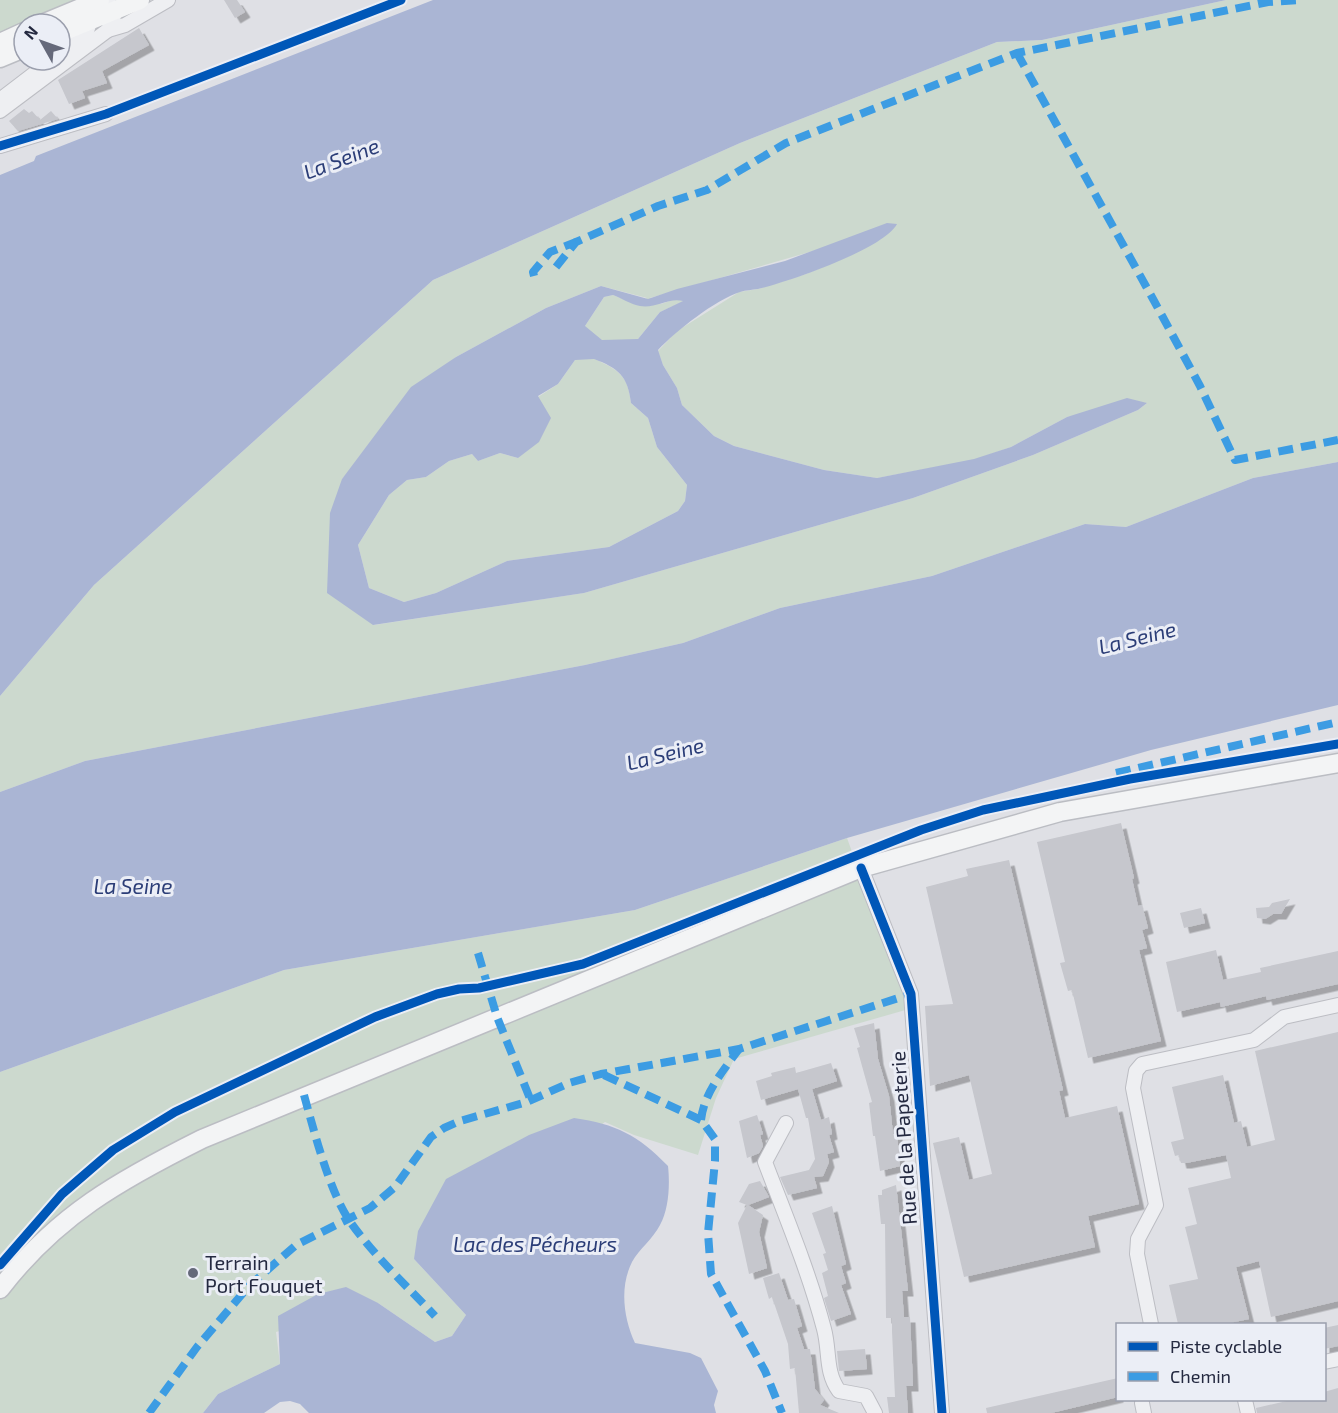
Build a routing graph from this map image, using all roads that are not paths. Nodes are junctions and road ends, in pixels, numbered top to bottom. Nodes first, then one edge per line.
1 (140, 0) edge
2 (168, 0) edge
3 (99, 15) edge
4 (72, 19) edge
5 (72, 38) edge
6 (72, 38) edge
7 (36, 72) edge
8 (38, 72) edge
9 (0, 99) edge
10 (0, 111) edge
11 (106, 114) dead end
12 (0, 146) edge
13 (1338, 763) edge
14 (861, 868) junction
15 (1338, 1005) edge
16 (786, 1123) dead end
17 (0, 1289) edge
18 (1151, 1323) edge
19 (875, 1413) edge
20 (942, 1413) edge

1 - 3 main road
2 - 3 street
3 - 4 main road
3 - 5 main road
3 - 6 street
7 - 9 street
8 - 10 street
11 - 12 street
13 - 14 main road
14 - 17 main road
14 - 20 street, Rue de la Papeterie
15 - 18 street
16 - 19 street

